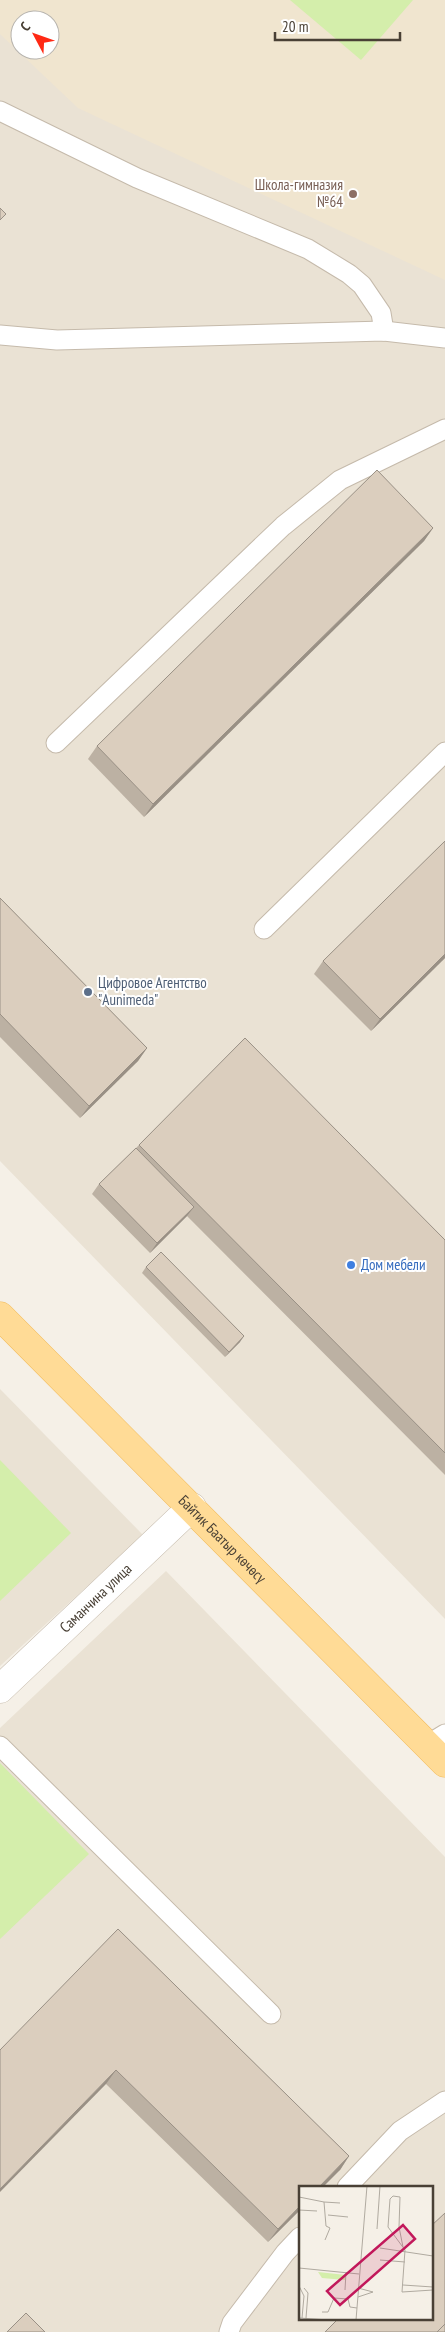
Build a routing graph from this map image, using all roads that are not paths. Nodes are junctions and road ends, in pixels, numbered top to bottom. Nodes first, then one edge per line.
1 (0, 111) edge
2 (384, 331) junction
3 (0, 335) edge
4 (445, 338) edge
5 (445, 429) edge
6 (56, 743) dead end
7 (445, 752) edge
8 (264, 929) dead end
9 (0, 1316) edge
10 (192, 1507) junction
11 (0, 1689) edge
12 (0, 1746) edge
13 (439, 1747) edge
14 (271, 2014) dead end
15 (445, 2101) edge
16 (348, 2186) edge
17 (299, 2238) edge
18 (229, 2332) edge

1 - 2 lane
2 - 3 lane
2 - 4 lane
5 - 6 lane
7 - 8 lane
9 - 10 main road, Байтик Баатыр көчөсү
10 - 11 street, Саманчина улица
10 - 13 main road, Байтик Баатыр көчөсү
12 - 14 lane
15 - 16 lane
17 - 18 lane

